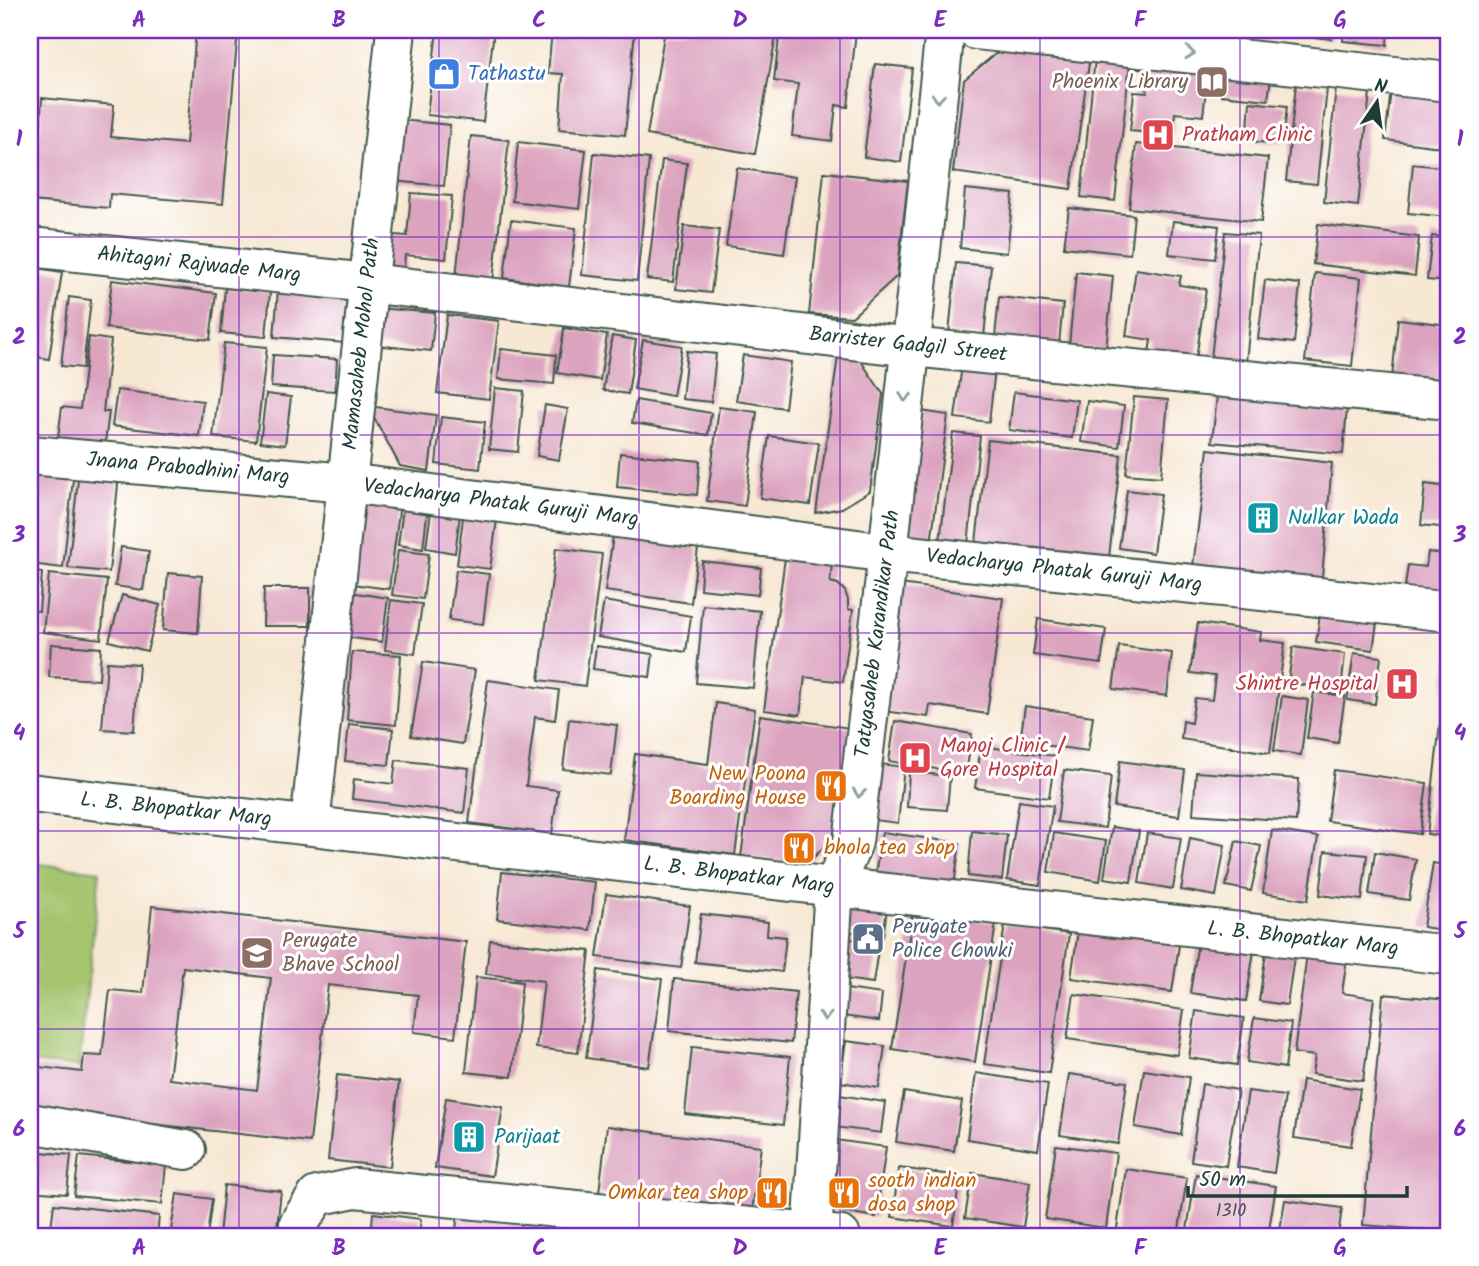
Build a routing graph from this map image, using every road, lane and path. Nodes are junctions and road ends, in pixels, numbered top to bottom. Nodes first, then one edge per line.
1 (396, 30) edge
2 (945, 30) edge
3 (976, 30) edge
4 (1449, 82) edge
5 (30, 247) edge
6 (368, 283) junction
7 (911, 347) junction
8 (1449, 400) edge
9 (30, 455) edge
10 (347, 483) junction
11 (888, 553) junction
12 (1449, 612) edge
13 (30, 793) edge
14 (310, 825) junction
15 (834, 887) junction
16 (1449, 956) edge
17 (30, 1124) edge
18 (186, 1150) dead end
19 (298, 1236) edge
20 (821, 1236) edge

1 - 6 street, Mamasaheb Mohol Path
2 -> 7 street, Tatyasaheb Karandikar Path
3 -> 4 street
5 - 6 street, Ahitagni Rajwade Marg
6 - 7 street, Barrister Gadgil Street
6 - 10 street, Mamasaheb Mohol Path
7 - 8 street, Barrister Gadgil Street
7 -> 11 street, Tatyasaheb Karandikar Path
9 - 10 street, Jnana Prabodhini Marg
10 - 11 street, Vedacharya Phatak Guruji Marg
10 - 14 street, Mamasaheb Mohol Path
11 - 12 street, Vedacharya Phatak Guruji Marg
11 -> 15 street, Tatyasaheb Karandikar Path
13 - 14 street, L. B. Bhopatkar Marg
14 - 15 street, L. B. Bhopatkar Marg
15 - 16 street, L. B. Bhopatkar Marg
15 -> 20 street, Tatyasaheb Karandikar Path
17 - 18 street
19 - 20 street

